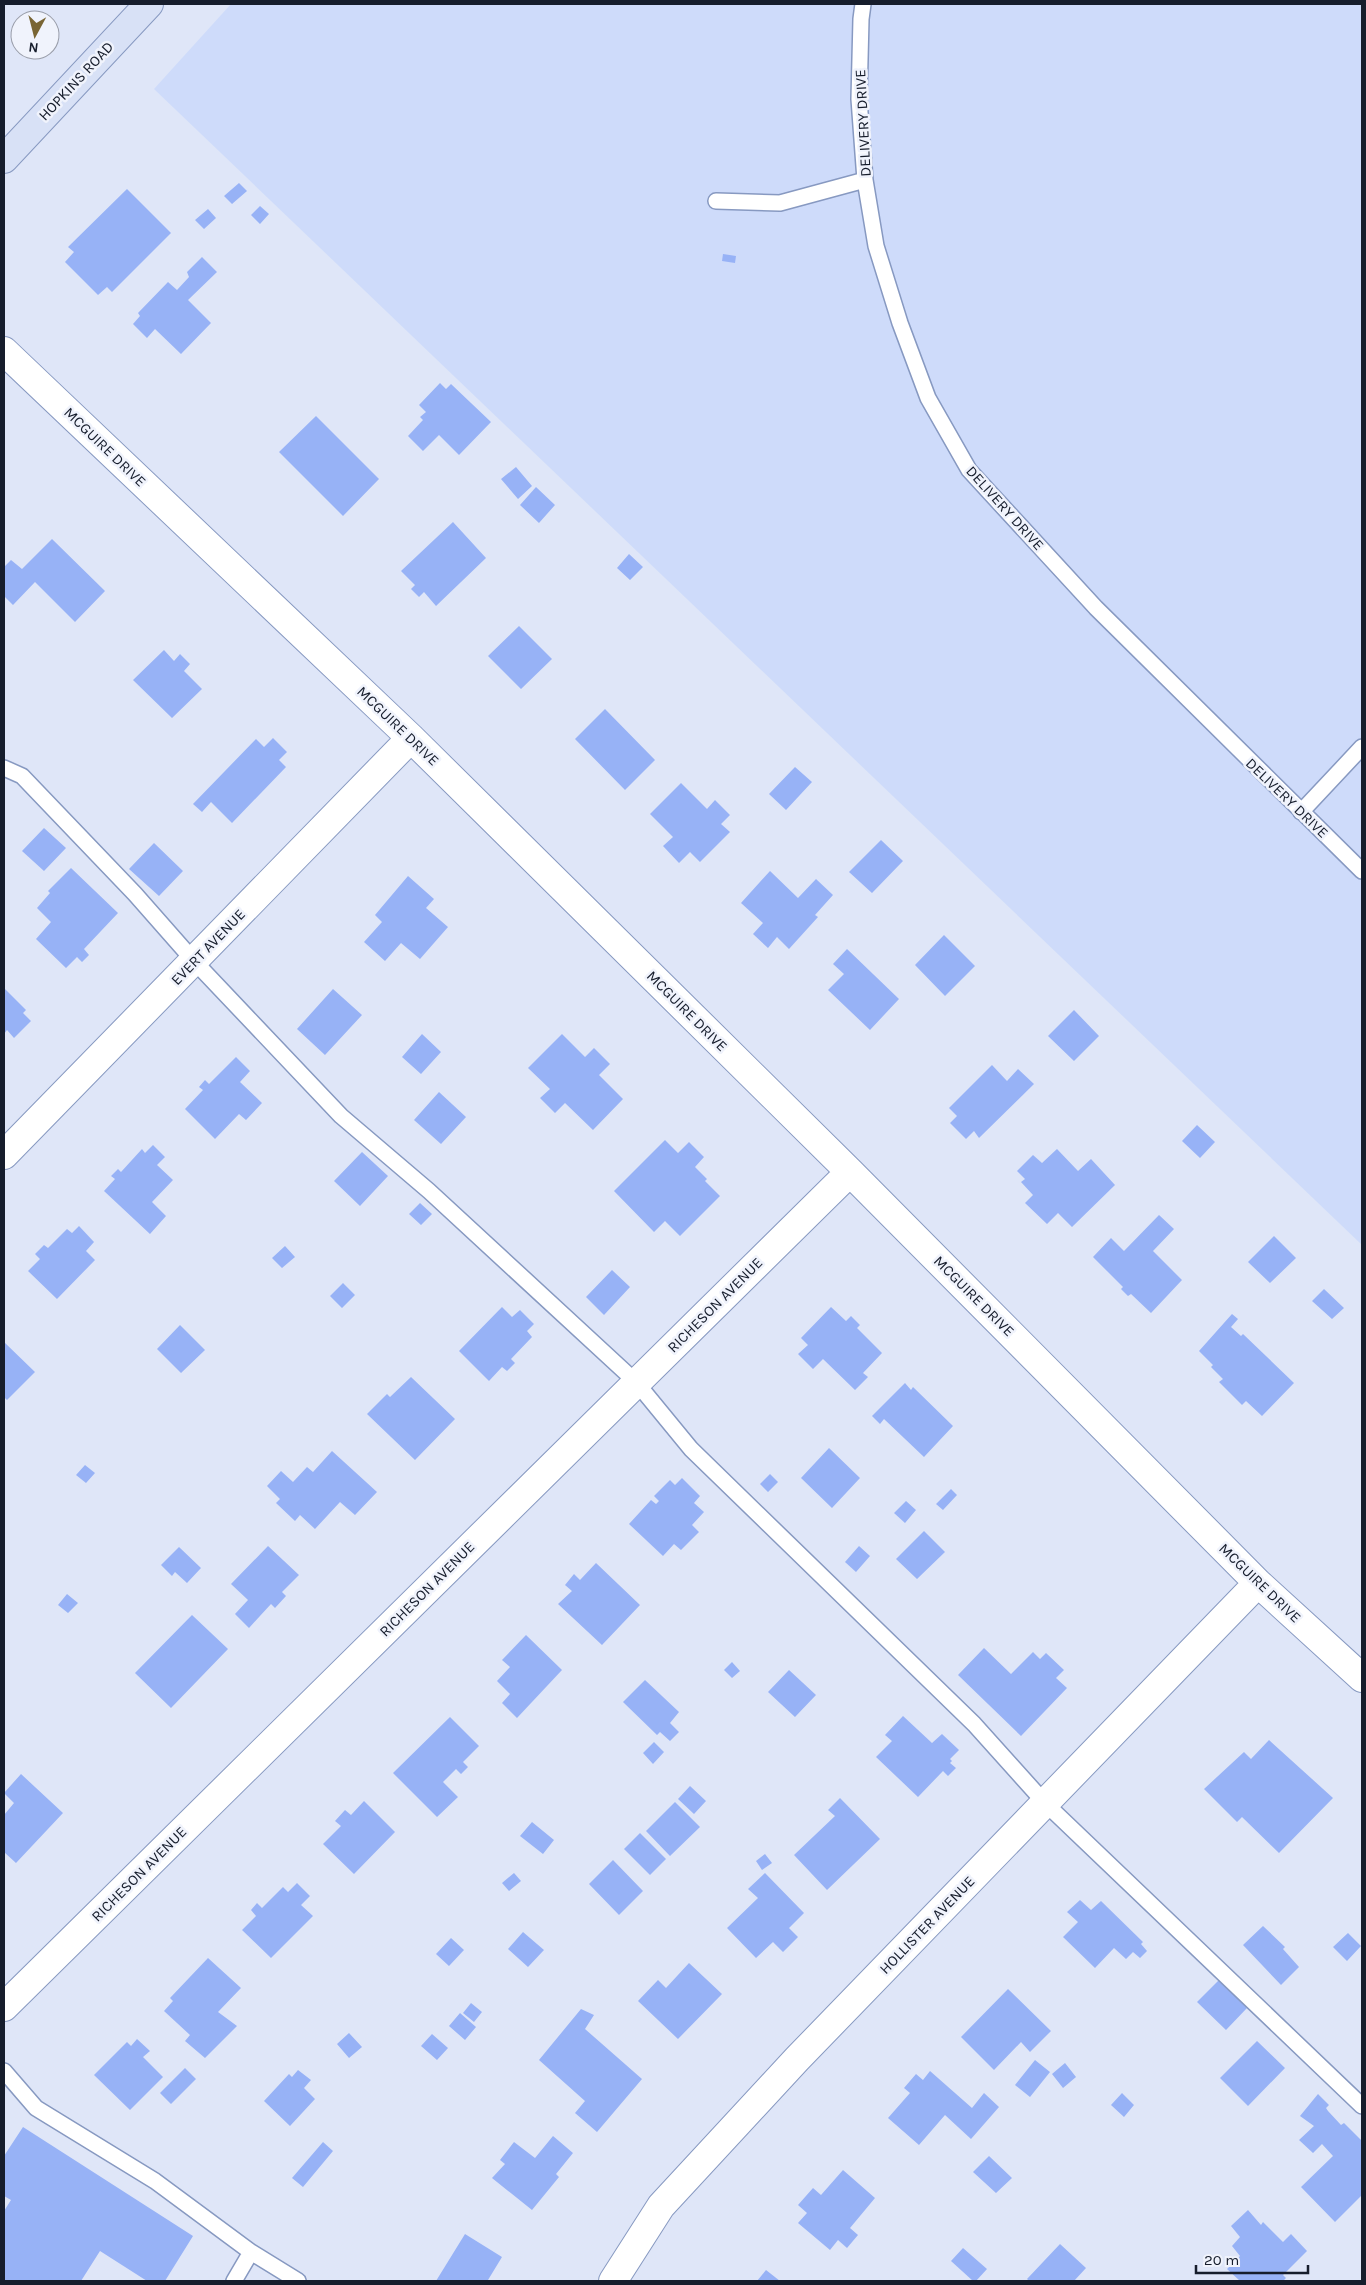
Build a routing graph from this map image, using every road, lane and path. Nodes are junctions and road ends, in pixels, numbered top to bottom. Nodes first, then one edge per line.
1 (149, 4) edge
2 (863, 4) edge
3 (4, 159) edge
4 (866, 180) junction
5 (716, 201) dead end
6 (4, 351) edge
7 (411, 738) junction
8 (1362, 747) edge
9 (4, 768) edge
10 (1301, 812) junction
11 (1362, 871) edge
12 (194, 960) junction
13 (4, 1155) edge
14 (850, 1172) junction
15 (636, 1382) junction
16 (1258, 1583) junction
17 (1362, 1678) edge
18 (1045, 1803) junction
19 (4, 2007) edge
20 (4, 2071) edge
21 (1362, 2106) edge
22 (251, 2252) junction
23 (234, 2281) edge
24 (298, 2281) edge
25 (613, 2281) edge

1 - 3 main road, HOPKINS ROAD
2 - 4 lane, DELIVERY DRIVE
4 - 5 lane
4 - 10 lane, DELIVERY DRIVE
6 - 7 street, MCGUIRE DRIVE
7 - 12 street, EVERT AVENUE
7 - 14 street, MCGUIRE DRIVE
8 - 10 lane
9 - 12 lane
10 - 11 lane, DELIVERY DRIVE
12 - 13 street, EVERT AVENUE
12 - 15 lane
14 - 15 street, RICHESON AVENUE
14 - 16 street, MCGUIRE DRIVE
15 - 18 lane
15 - 19 street, RICHESON AVENUE
16 - 17 street, MCGUIRE DRIVE
16 - 18 street, HOLLISTER AVENUE
18 - 21 lane
18 - 25 street, HOLLISTER AVENUE
20 - 22 lane
22 - 23 lane
22 - 24 lane

